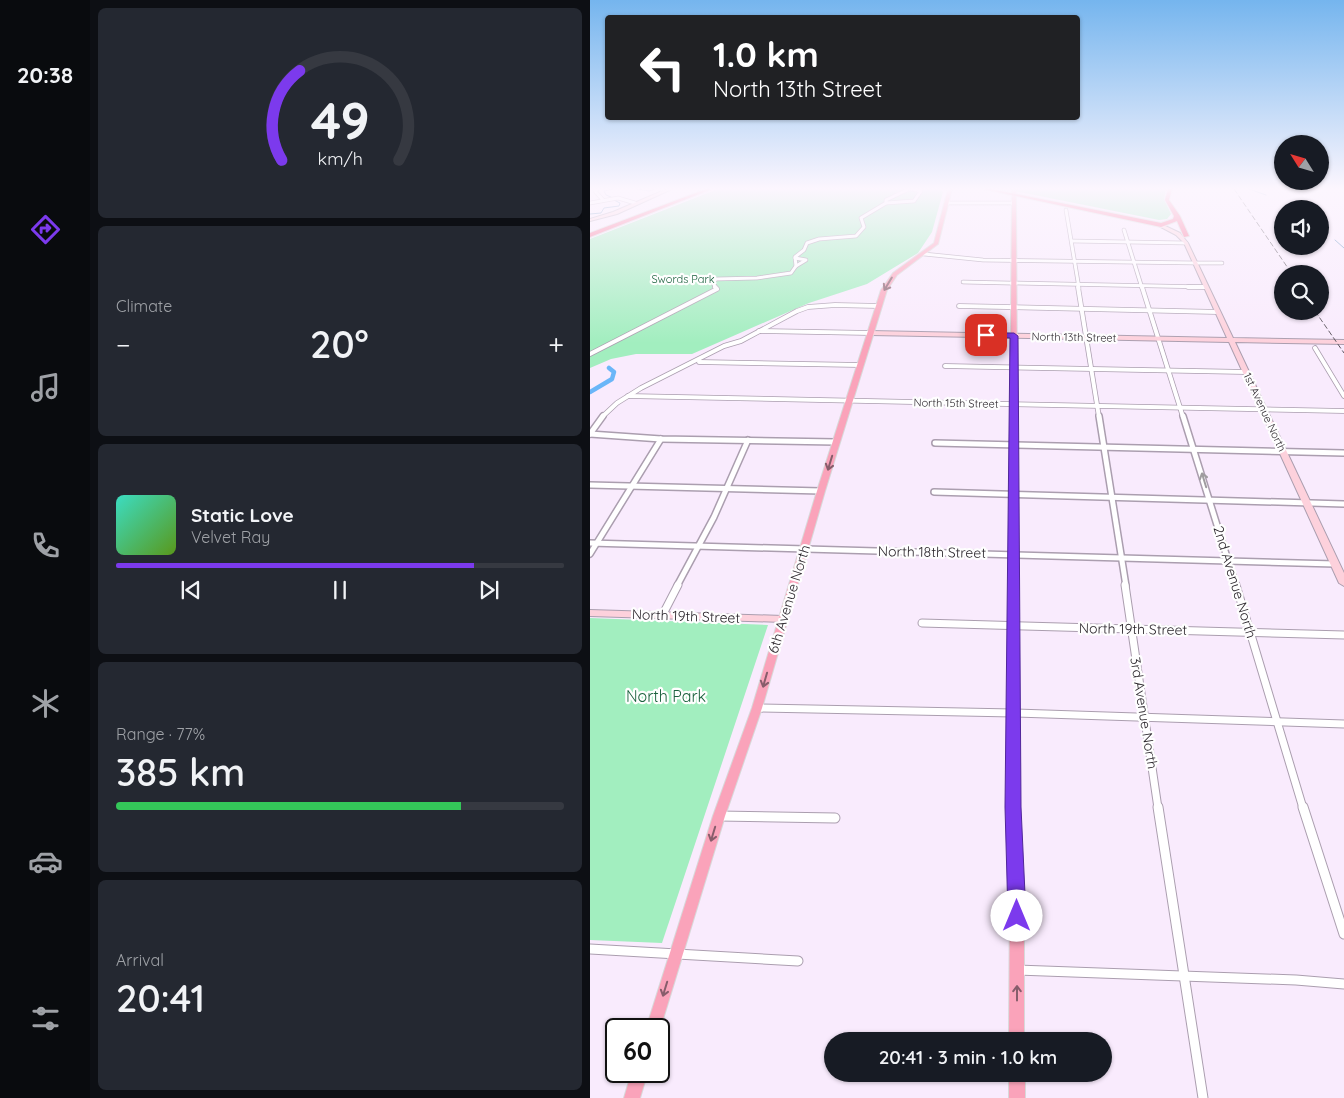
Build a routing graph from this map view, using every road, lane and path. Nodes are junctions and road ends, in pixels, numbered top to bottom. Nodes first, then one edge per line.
1 (823, 240) edge
2 (938, 240) edge
3 (1014, 240) edge
4 (1179, 240) edge
5 (1186, 240) edge
6 (1072, 241) joint
7 (1128, 242) junction
8 (924, 254) junction
9 (795, 258) junction
10 (1014, 261) junction
11 (1074, 262) junction
12 (1135, 262) junction
13 (1195, 263) junction
14 (1222, 263) dead end
15 (796, 266) junction
16 (963, 282) dead end
17 (1013, 283) junction
18 (1078, 284) junction
19 (1142, 285) junction
20 (1206, 287) junction
21 (879, 306) junction
22 (959, 306) dead end
23 (1014, 307) junction
24 (1084, 309) junction
25 (1150, 311) junction
26 (1218, 312) junction
27 (757, 331) junction
28 (871, 333) junction
29 (1014, 336) junction
30 (1087, 337) junction
31 (1158, 338) junction
32 (1231, 340) junction
33 (1344, 342) edge
34 (1315, 348) dead end
35 (590, 354) edge
36 (696, 362) junction
37 (860, 365) junction
38 (945, 366) dead end
39 (1014, 368) junction
40 (1091, 369) junction
41 (1168, 370) junction
42 (1246, 372) junction
43 (628, 396) junction
44 (1344, 396) edge
45 (849, 401) junction
46 (1014, 404) junction
47 (1097, 406) junction
48 (1180, 407) junction
49 (1263, 409) junction
50 (1344, 411) edge
51 (590, 434) edge
52 (661, 439) junction
53 (748, 440) junction
54 (836, 442) junction
55 (935, 443) dead end
56 (1013, 446) junction
57 (1105, 448) junction
58 (1195, 450) junction
59 (1283, 452) junction
60 (1344, 453) edge
61 (590, 485) edge
62 (633, 486) junction
63 (727, 488) junction
64 (821, 491) junction
65 (934, 492) dead end
66 (1013, 495) junction
67 (1112, 498) junction
68 (1210, 501) junction
69 (1307, 503) junction
70 (1344, 504) edge
71 (590, 543) edge
72 (597, 544) junction
73 (696, 548) junction
74 (803, 550) junction
75 (590, 554) edge
76 (1013, 554) junction
77 (1122, 558) junction
78 (1228, 560) junction
79 (1337, 560) edge
80 (1343, 577) edge
81 (590, 612) edge
82 (662, 616) junction
83 (783, 619) junction
84 (922, 622) dead end
85 (1013, 626) junction
86 (1131, 629) junction
87 (1250, 632) junction
88 (1344, 635) edge
89 (756, 708) junction
90 (1013, 713) junction
91 (1146, 718) junction
92 (1278, 722) junction
93 (1344, 724) edge
94 (718, 816) junction
95 (835, 818) dead end
96 (1344, 934) edge
97 (590, 949) edge
98 (676, 953) junction
99 (798, 961) dead end
100 (1017, 970) junction
101 (1183, 976) junction
102 (1344, 984) edge
103 (656, 1018) edge
104 (1017, 1032) edge
105 (1017, 1082) edge
106 (636, 1083) edge
107 (632, 1098) edge
108 (1017, 1098) edge
109 (1203, 1098) edge

1 - 9 street
2 - 8 main road, 6th Avenue North
3 - 10 main road
4 - 7 street
5 - 13 street, 1st Avenue North
6 - 7 street
6 - 11 street, 3rd Avenue North
7 - 12 street, 2nd Avenue North
8 - 10 street
8 -> 21 main road, 6th Avenue North
9 - 15 street
9 - 15 street
10 - 11 street
10 - 17 main road
11 - 12 street
11 - 18 street, 3rd Avenue North
12 - 13 street
12 - 19 street, 2nd Avenue North
13 - 14 street
13 - 20 street, 1st Avenue North
15 - 35 street
16 - 17 street
17 - 18 street
17 - 23 main road
18 - 19 street
18 - 24 street, 3rd Avenue North
19 - 20 street
19 - 25 street, 2nd Avenue North
20 - 26 street, 1st Avenue North
21 - 27 street
21 - 28 main road, 6th Avenue North
22 - 23 street
23 - 24 street
23 - 29 main road
24 - 25 street
24 - 30 street, 3rd Avenue North
25 - 26 street
25 - 31 street, 2nd Avenue North
26 - 32 street, 1st Avenue North
27 - 28 street, North 13th Street
27 - 36 street
28 - 29 street, North 13th Street
28 - 37 main road, 6th Avenue North
29 - 30 street, North 13th Street
29 - 39 main road
30 - 31 street, North 13th Street
30 - 40 street, 3rd Avenue North
31 - 32 street, North 13th Street
31 - 41 street, 2nd Avenue North
32 - 33 street, North 13th Street
32 - 42 street, 1st Avenue North
34 - 44 street
36 - 37 street
36 - 43 street
37 - 45 main road, 6th Avenue North
38 - 39 street
39 - 40 street
39 - 46 main road
40 - 41 street
40 - 47 street, 3rd Avenue North
41 - 42 street
41 - 48 street, 2nd Avenue North
42 - 49 street, 1st Avenue North
43 - 45 street, North 15th Street
43 - 51 street
45 - 46 street, North 15th Street
45 - 54 main road, 6th Avenue North
46 - 47 street, North 15th Street
46 - 56 main road
47 - 48 street, North 15th Street
47 - 57 street, 3rd Avenue North
48 - 49 street, North 15th Street
48 - 58 street, 2nd Avenue North
49 - 50 street, North 15th Street
49 - 59 street, 1st Avenue North
51 - 52 street
52 - 53 street
52 - 62 street
53 - 54 street
53 - 63 street
54 -> 64 main road, 6th Avenue North
55 - 56 street
56 - 57 street
56 - 66 main road
57 - 58 street
57 - 67 street, 3rd Avenue North
58 - 59 street
68 -> 58 street, 2nd Avenue North
59 - 60 street
59 - 69 street, 1st Avenue North
61 - 62 street
62 - 63 street
62 - 72 street
63 - 64 street
63 - 73 street
64 - 74 main road, 6th Avenue North
65 - 66 street
66 - 67 street
66 - 76 main road
67 - 68 street
67 - 77 street, 3rd Avenue North
68 - 69 street
68 - 78 street, 2nd Avenue North
69 - 70 street
69 - 79 street, 1st Avenue North
71 - 72 street, North 18th Street
72 - 73 street, North 18th Street
72 - 75 street
73 - 74 street, North 18th Street
73 - 82 street
74 - 76 street, North 18th Street
74 - 83 main road, 6th Avenue North
76 - 77 street, North 18th Street
76 - 85 main road
77 - 78 street, North 18th Street
77 - 86 street, 3rd Avenue North
78 - 79 street, North 18th Street
78 - 87 street, 2nd Avenue North
79 - 80 street, 1st Avenue North
81 - 82 street, North 19th Street
82 - 83 street, North 19th Street
83 -> 89 main road, 6th Avenue North
84 - 85 street, North 19th Street
85 - 86 street, North 19th Street
85 - 90 main road
86 - 87 street, North 19th Street
86 - 91 street, 3rd Avenue North
87 - 88 street, North 19th Street
87 - 92 street, 2nd Avenue North
89 - 90 street
89 - 94 main road, 6th Avenue North
90 - 91 street
90 - 100 main road
91 - 92 street
91 - 101 street, 3rd Avenue North
92 - 93 street
92 - 96 street, 2nd Avenue North
94 - 95 street
94 -> 98 main road, 6th Avenue North
97 - 98 street
98 - 99 street
98 -> 103 main road, 6th Avenue North
100 - 101 street
104 -> 100 main road
101 - 102 street
101 - 109 street, 3rd Avenue North
105 - 108 main road
106 - 107 main road

